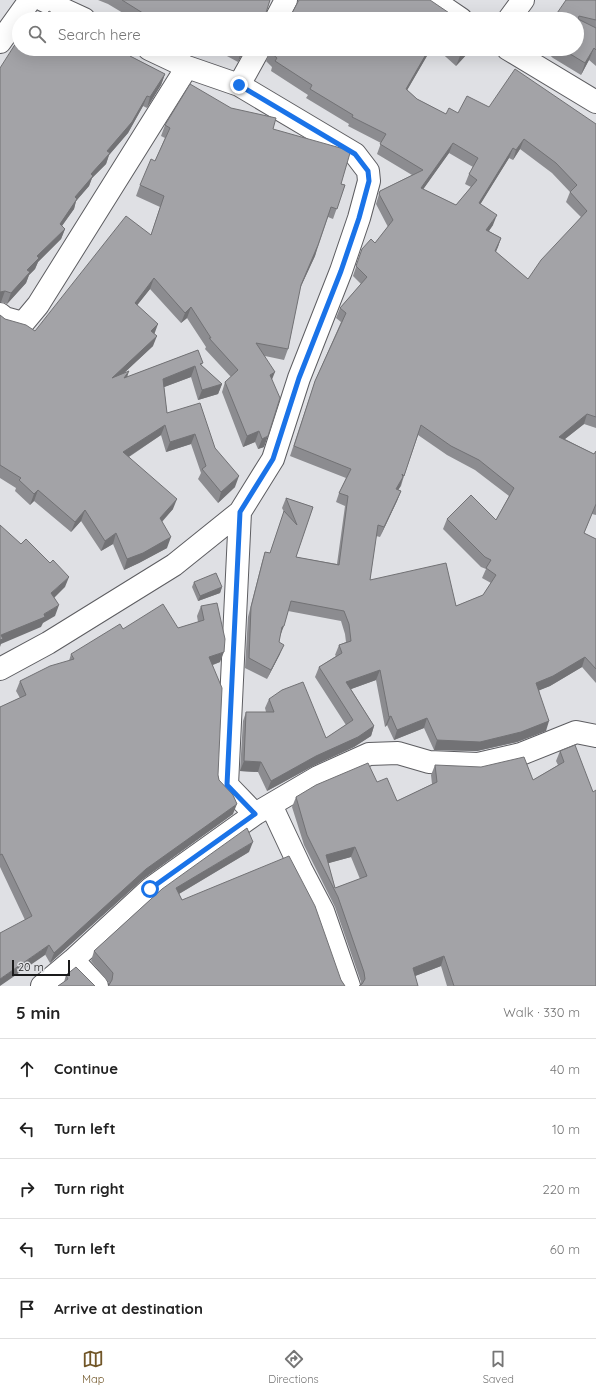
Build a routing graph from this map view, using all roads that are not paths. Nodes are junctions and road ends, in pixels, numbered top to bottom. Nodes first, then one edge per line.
1 (30, 0) edge
2 (43, 0) edge
3 (286, 0) edge
4 (433, 0) edge
5 (523, 0) edge
6 (21, 12) edge
7 (69, 12) edge
8 (280, 12) edge
9 (451, 12) edge
10 (514, 12) edge
11 (12, 25) edge
12 (0, 42) edge
13 (164, 56) edge
14 (255, 56) edge
15 (520, 56) edge
16 (187, 67) junction
17 (239, 85) junction
18 (596, 102) edge
19 (0, 314) edge
20 (240, 512) junction
21 (0, 669) edge
22 (596, 736) edge
23 (263, 809) junction
24 (73, 960) junction
25 (42, 986) edge
26 (97, 986) edge
27 (349, 986) edge

1 - 6 street
2 - 7 street
3 - 8 street
4 - 9 street
5 - 10 street
11 - 12 street
13 - 16 street
14 - 17 street
15 - 18 street
16 - 17 street
16 - 19 street
17 - 20 street
20 - 21 street
20 - 23 street
22 - 23 street
23 - 24 street
23 - 27 street
24 - 25 street
24 - 26 street

